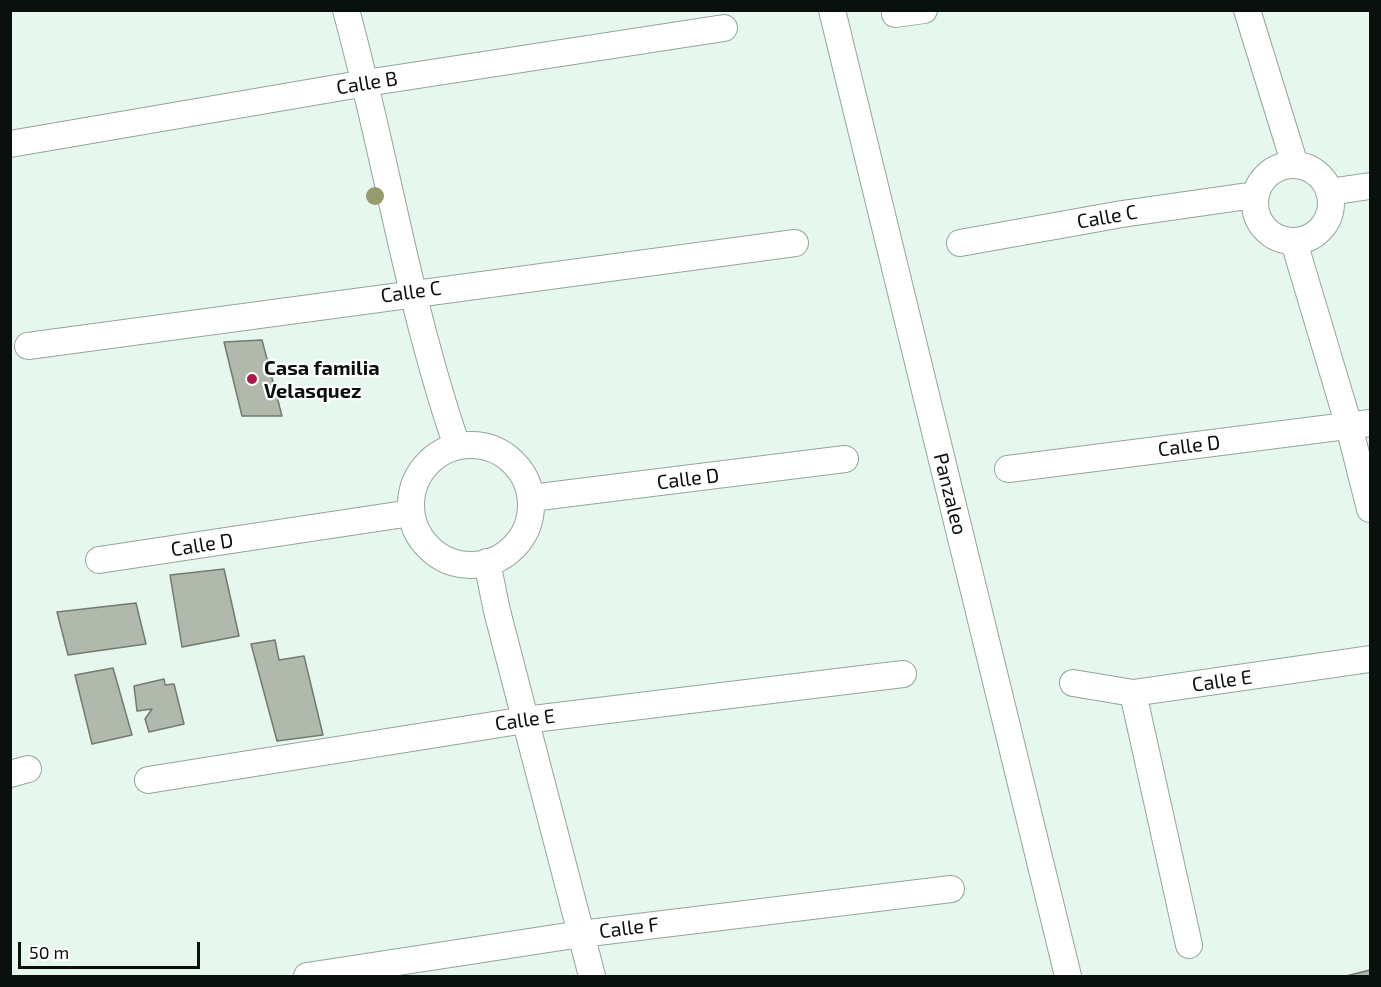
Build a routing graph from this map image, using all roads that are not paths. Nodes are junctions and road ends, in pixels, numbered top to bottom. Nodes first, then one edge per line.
1 (346, 10) edge
2 (832, 10) edge
3 (924, 10) edge
4 (1247, 10) edge
5 (895, 14) dead end
6 (724, 28) dead end
7 (366, 83) junction
8 (10, 144) edge
9 (1295, 165) junction
10 (1371, 186) edge
11 (1329, 192) junction
12 (1255, 195) junction
13 (1294, 242) junction
14 (795, 243) dead end
15 (960, 243) dead end
16 (412, 292) junction
17 (28, 346) dead end
18 (1360, 424) edge
19 (457, 446) junction
20 (845, 459) dead end
21 (1008, 469) dead end
22 (531, 498) junction
23 (1371, 508) edge
24 (411, 513) junction
25 (99, 560) dead end
26 (487, 562) junction
27 (1371, 659) edge
28 (903, 674) dead end
29 (1073, 683) dead end
30 (1133, 693) junction
31 (525, 720) junction
32 (148, 780) dead end
33 (951, 889) dead end
34 (581, 934) junction
35 (1189, 945) dead end
36 (307, 976) edge
37 (592, 976) edge
38 (1068, 976) edge

1 - 7 street
2 - 38 street, Panzaleo
3 - 5 street
4 - 9 street
6 - 7 street, Calle B
7 - 8 street, Calle B
7 - 16 street
9 - 11 street
9 - 12 street
10 - 11 street
11 - 13 street
12 - 13 street
12 - 15 street, Calle C
13 - 18 street
14 - 16 street, Calle C
16 - 17 street, Calle C
16 - 19 street
18 - 21 street, Calle D
18 - 23 street
19 - 22 street
19 - 24 street
20 - 22 street, Calle D
22 - 26 street
24 - 25 street, Calle D
24 - 26 street
26 - 31 street
27 - 30 street, Calle E
28 - 31 street, Calle E
29 - 30 street, Calle E
30 - 35 street
31 - 32 street, Calle E
31 - 34 street
33 - 34 street, Calle F
34 - 36 street, Calle F
34 - 37 street

